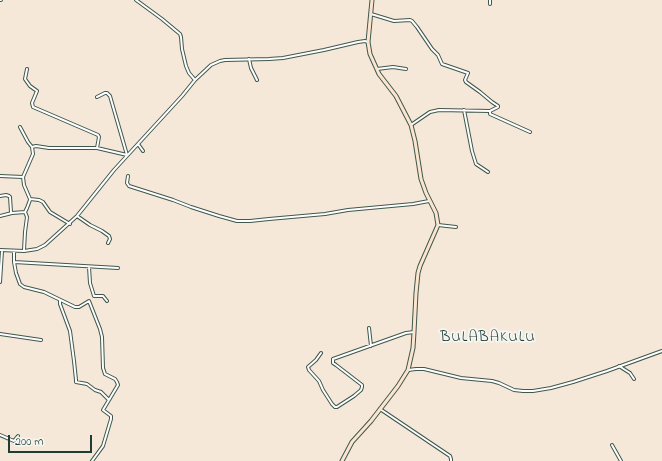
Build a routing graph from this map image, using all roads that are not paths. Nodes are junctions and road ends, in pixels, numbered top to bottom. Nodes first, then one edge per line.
1 (136, 0) edge
2 (372, 0) edge
3 (490, 0) edge
4 (490, 4) dead end
5 (371, 14) junction
6 (368, 42) junction
7 (249, 59) junction
8 (27, 69) dead end
9 (376, 69) junction
10 (406, 69) dead end
11 (195, 80) junction
12 (257, 80) dead end
13 (97, 97) dead end
14 (464, 110) junction
15 (490, 111) junction
16 (410, 125) junction
17 (20, 127) dead end
18 (530, 132) dead end
19 (138, 144) junction
20 (32, 147) junction
21 (98, 148) junction
22 (143, 151) dead end
23 (127, 155) junction
24 (488, 172) dead end
25 (0, 176) edge
26 (128, 176) dead end
27 (22, 177) junction
28 (0, 196) edge
29 (30, 199) junction
30 (430, 200) junction
31 (25, 212) junction
32 (12, 213) junction
33 (0, 216) edge
34 (77, 216) junction
35 (70, 224) junction
36 (438, 225) junction
37 (456, 227) dead end
38 (108, 243) dead end
39 (1, 251) edge
40 (14, 251) junction
41 (24, 251) junction
42 (14, 262) junction
43 (89, 267) junction
44 (118, 268) dead end
45 (0, 282) edge
46 (94, 296) junction
47 (60, 300) junction
48 (89, 300) junction
49 (107, 301) dead end
50 (368, 328) dead end
51 (414, 332) junction
52 (0, 334) edge
53 (40, 340) dead end
54 (371, 346) junction
55 (662, 351) edge
56 (321, 353) dead end
57 (619, 366) junction
58 (408, 370) junction
59 (634, 380) dead end
60 (110, 400) junction
61 (380, 409) junction
62 (0, 435) edge
63 (18, 436) dead end
64 (612, 445) dead end
65 (92, 461) edge
66 (342, 461) edge
67 (451, 461) edge
68 (621, 461) edge

1 - 11 street
2 - 5 street
3 - 4 street
5 - 6 street
5 - 15 street
6 - 7 street
6 - 9 street
7 - 11 street
7 - 12 street
8 - 21 street
9 - 10 street
9 - 16 street
11 - 19 street
13 - 23 street
14 - 15 street
14 - 16 street
14 - 24 street
15 - 18 street
16 - 30 street
17 - 20 street
19 - 22 street
19 - 23 street
20 - 21 street
20 - 27 street
21 - 23 street
23 - 34 street
25 - 27 street
26 - 30 street
27 - 29 street
28 - 32 street
29 - 31 street
29 - 35 street
30 - 36 street
31 - 32 street
31 - 41 street
32 - 33 street
34 - 35 street
34 - 38 street
35 - 41 street
36 - 37 street
36 - 51 street
39 - 40 street
39 - 45 street
40 - 41 street
40 - 42 street
42 - 43 street
42 - 47 street
43 - 44 street
43 - 46 street
46 - 48 street
46 - 49 street
47 - 48 street
47 - 60 street
48 - 60 street
50 - 54 street
51 - 54 street
51 - 58 street
52 - 53 street
54 - 56 street
55 - 57 street
57 - 58 street
57 - 59 street
58 - 61 street
60 - 65 street
61 - 66 street
61 - 67 street
62 - 63 street
64 - 68 street

